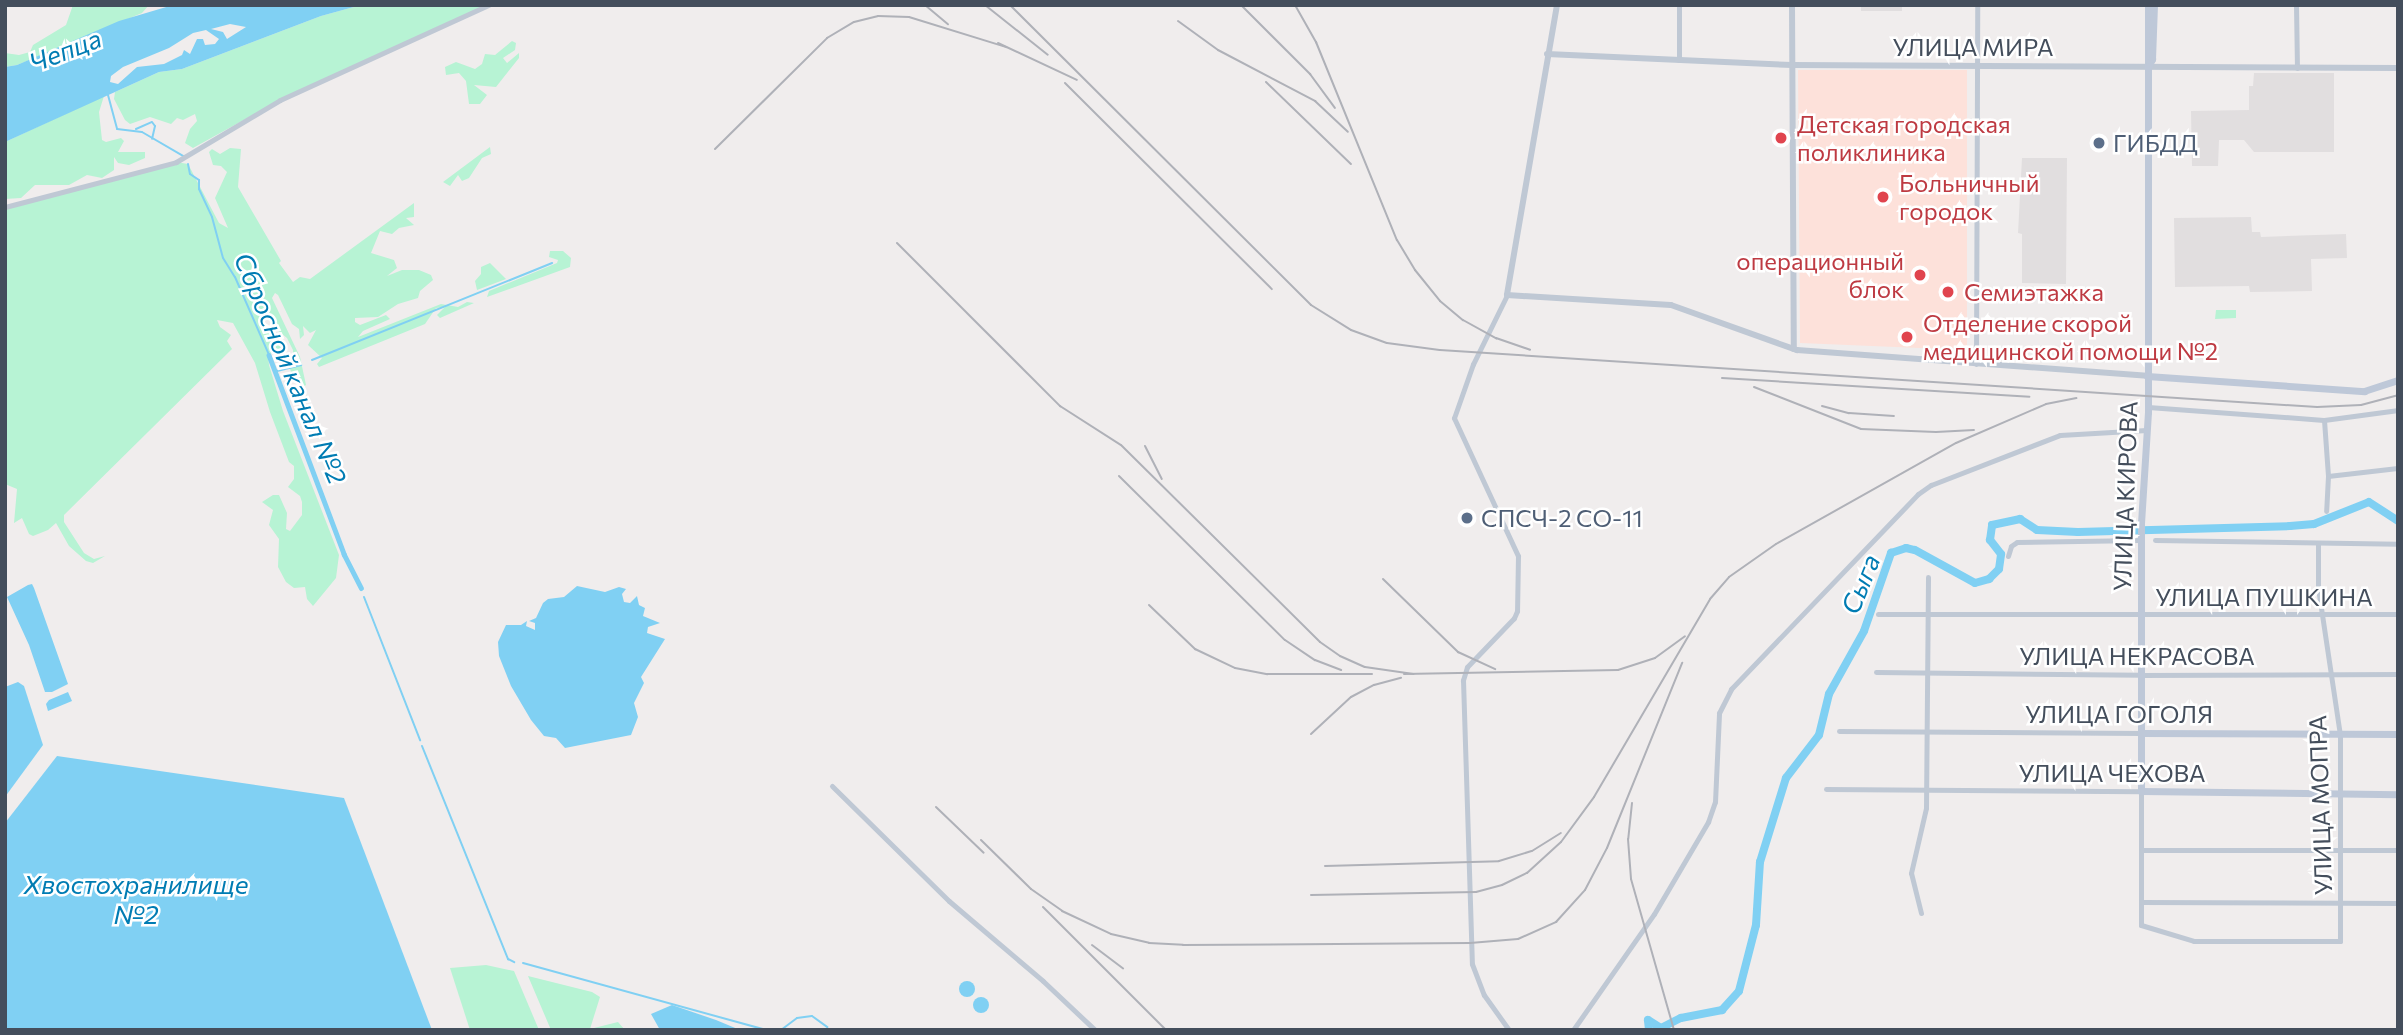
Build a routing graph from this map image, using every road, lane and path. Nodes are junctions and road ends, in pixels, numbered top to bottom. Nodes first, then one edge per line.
1 (488, 5) edge
2 (1557, 5) edge
3 (1679, 5) edge
4 (1792, 5) edge
5 (1977, 5) edge
6 (2148, 5) edge
7 (2154, 5) edge
8 (2297, 5) edge
9 (1548, 54) junction
10 (1679, 60) junction
11 (1792, 65) junction
12 (1977, 66) junction
13 (2147, 68) junction
14 (2297, 68) junction
15 (2398, 68) edge
16 (5, 206) edge
17 (1507, 295) junction
18 (1794, 349) junction
19 (1976, 364) junction
20 (2147, 376) junction
21 (2398, 380) edge
22 (2148, 407) junction
23 (2398, 410) edge
24 (2324, 420) junction
25 (2147, 430) junction
26 (2398, 468) edge
27 (2328, 476) junction
28 (2326, 511) dead end
29 (2141, 540) junction
30 (2155, 540) dead end
31 (2318, 543) junction
32 (2398, 544) edge
33 (2008, 556) dead end
34 (1928, 577) dead end
35 (1878, 614) dead end
36 (1928, 614) junction
37 (2322, 614) junction
38 (2398, 614) edge
39 (2141, 615) junction
40 (1876, 671) dead end
41 (1927, 672) junction
42 (2330, 674) junction
43 (2398, 674) edge
44 (2141, 675) junction
45 (1839, 732) dead end
46 (1926, 733) junction
47 (2141, 733) junction
48 (2398, 734) edge
49 (2340, 735) junction
50 (832, 786) dead end
51 (1826, 789) dead end
52 (1926, 789) junction
53 (2141, 792) junction
54 (2340, 794) junction
55 (2398, 794) edge
56 (2142, 850) junction
57 (2340, 850) junction
58 (2398, 850) edge
59 (2141, 902) junction
60 (2341, 902) junction
61 (2398, 903) edge
62 (1921, 913) dead end
63 (2340, 941) joint
64 (1509, 1029) edge
65 (1095, 1030) edge
66 (1518, 1030) edge
67 (1573, 1030) edge

1 - 16 street
2 - 9 street
3 - 10 street
4 - 11 street
5 - 12 street
6 - 13 main road, УЛИЦА КИРОВА
7 - 13 main road, УЛИЦА КИРОВА
8 - 14 street
9 - 10 street, УЛИЦА МИРА
9 - 17 street
10 - 11 street, УЛИЦА МИРА
11 - 12 street, УЛИЦА МИРА
11 - 18 street
12 - 13 street, УЛИЦА МИРА
12 - 19 street
13 - 14 street, УЛИЦА МИРА
13 - 20 main road, УЛИЦА КИРОВА
14 - 15 street, УЛИЦА МИРА
17 - 18 street
17 - 64 street
18 - 19 street
19 - 20 street
20 - 21 main road
20 - 22 main road, УЛИЦА КИРОВА
22 - 24 street
22 - 25 main road, УЛИЦА КИРОВА
23 - 24 street
24 - 27 street
25 - 29 main road, УЛИЦА КИРОВА
25 - 67 street
26 - 27 street
27 - 28 street
29 - 33 street
29 - 39 main road, УЛИЦА КИРОВА
30 - 31 street
31 - 32 street
31 - 37 street, УЛИЦА МОПРА
34 - 36 street
35 - 36 street, УЛИЦА ПУШКИНА
36 - 39 street, УЛИЦА ПУШКИНА
36 - 41 street
37 - 38 street, УЛИЦА ПУШКИНА
37 - 39 street, УЛИЦА ПУШКИНА
37 - 42 street, УЛИЦА МОПРА
39 - 44 main road, УЛИЦА КИРОВА
40 - 41 street, УЛИЦА НЕКРАСОВА
41 - 44 street, УЛИЦА НЕКРАСОВА
41 - 46 street
42 - 43 street, УЛИЦА НЕКРАСОВА
42 - 44 street, УЛИЦА НЕКРАСОВА
42 - 49 street, УЛИЦА МОПРА
44 - 47 main road, УЛИЦА КИРОВА
45 - 46 street, УЛИЦА ГОГОЛЯ
46 - 47 street, УЛИЦА ГОГОЛЯ
46 - 52 street
47 - 49 main road, УЛИЦА ГОГОЛЯ
47 - 53 main road, УЛИЦА КИРОВА
48 - 49 main road, УЛИЦА ГОГОЛЯ
49 - 54 street, УЛИЦА МОПРА
50 - 65 street
51 - 52 street, УЛИЦА ЧЕХОВА
52 - 53 street, УЛИЦА ЧЕХОВА
52 - 62 street
53 - 54 main road, УЛИЦА ЧЕХОВА
53 - 56 street, УЛИЦА КИРОВА
54 - 55 main road, УЛИЦА ЧЕХОВА
54 - 57 street, УЛИЦА МОПРА
56 - 57 street
56 - 59 street, УЛИЦА КИРОВА
57 - 58 street
57 - 60 street, УЛИЦА МОПРА
59 - 60 street
59 - 63 street, УЛИЦА КИРОВА
60 - 61 street
60 - 63 street, УЛИЦА МОПРА
64 - 66 street

